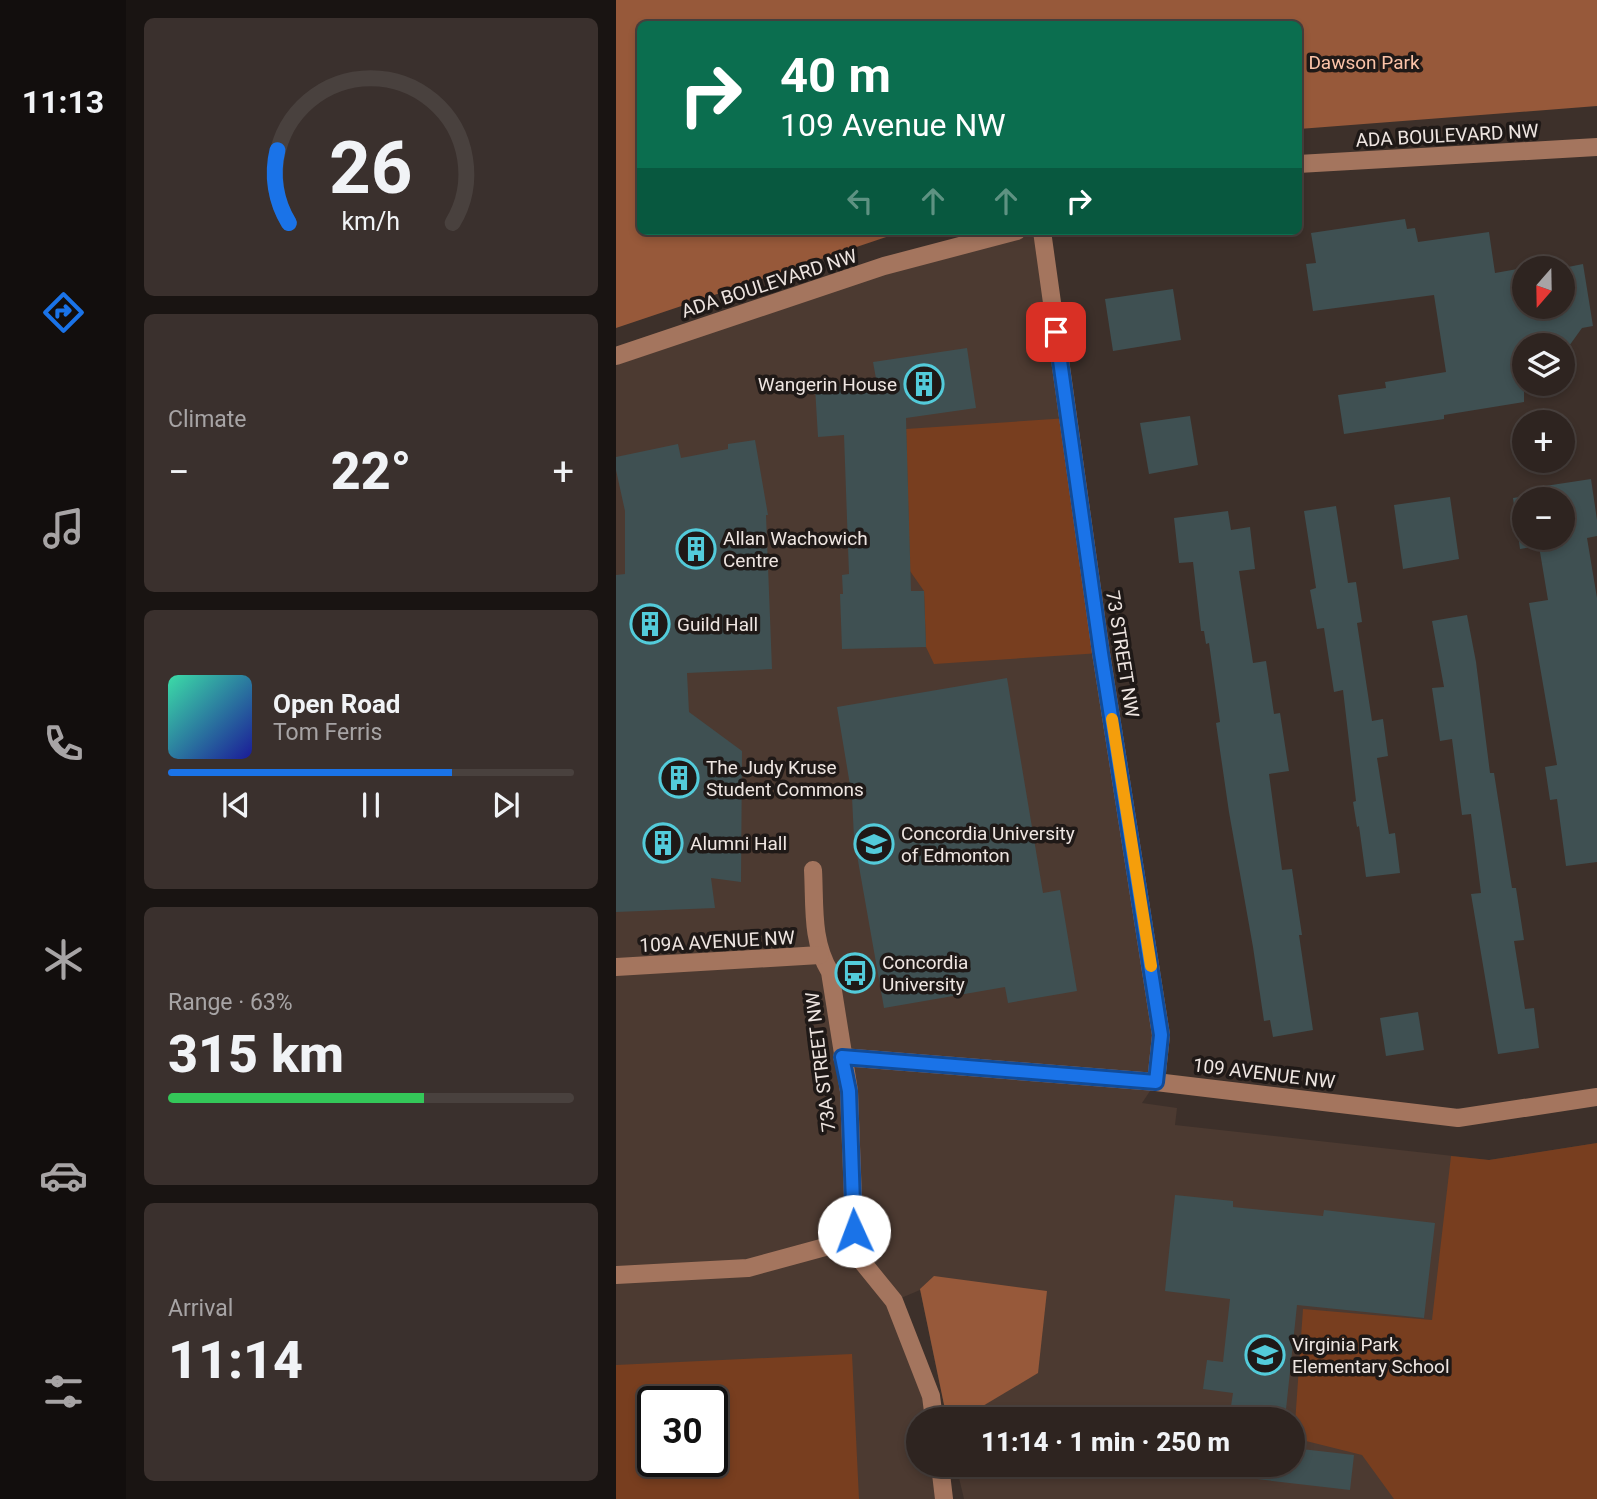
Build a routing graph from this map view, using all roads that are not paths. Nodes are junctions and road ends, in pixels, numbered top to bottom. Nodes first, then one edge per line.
1 (1597, 147) edge
2 (1302, 164) edge
3 (1002, 235) edge
4 (1043, 235) edge
5 (616, 356) edge
6 (813, 870) dead end
7 (820, 955) junction
8 (616, 968) edge
9 (842, 1057) junction
10 (1156, 1082) junction
11 (1597, 1097) edge
12 (855, 1253) junction
13 (616, 1275) edge
14 (932, 1407) edge
15 (941, 1477) edge
16 (944, 1499) edge

1 - 2 street, ADA BOULEVARD NW
3 - 5 street, ADA BOULEVARD NW
4 - 10 street, 73 STREET NW
6 - 7 street, 73A STREET NW
7 - 8 street, 109A AVENUE NW
7 - 9 street, 73A STREET NW
9 - 10 street, 109 AVENUE NW
9 - 12 street, 73A STREET NW
10 - 11 street, 109 AVENUE NW
12 - 13 street
12 - 14 street
15 - 16 street

